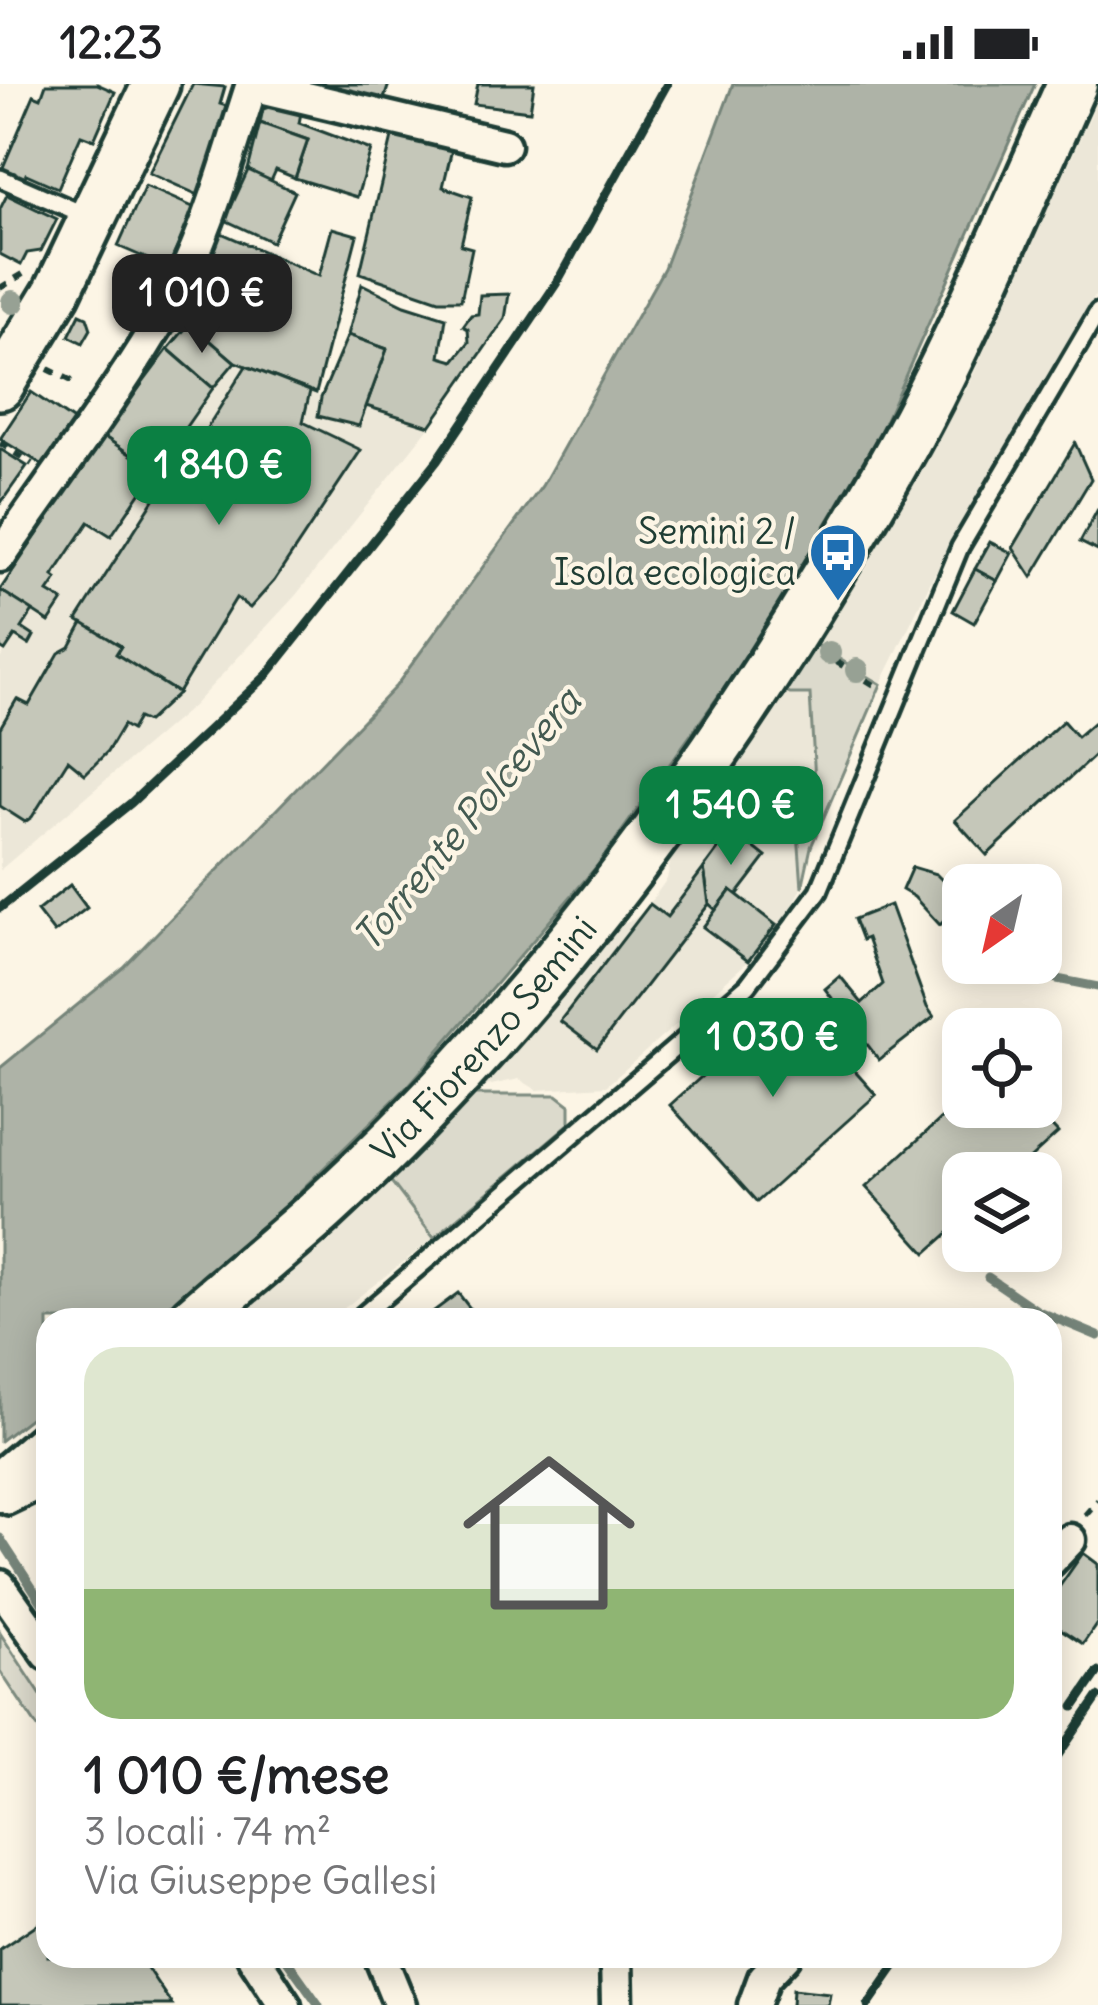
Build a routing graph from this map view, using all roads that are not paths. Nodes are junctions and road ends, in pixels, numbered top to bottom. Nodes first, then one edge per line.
1 (155, 84) edge
2 (1072, 84) edge
3 (252, 85) edge
4 (504, 145) dead end
5 (0, 178) edge
6 (93, 219) junction
7 (1098, 312) edge
8 (0, 386) edge
9 (9, 539) edge
10 (209, 1308) edge
11 (371, 1308) edge
12 (36, 1456) edge
13 (0, 1487) edge
14 (36, 1492) edge
15 (0, 1509) edge
16 (0, 1586) edge
17 (36, 1637) edge
18 (261, 1968) edge
19 (385, 1968) edge
20 (616, 1968) edge
21 (774, 1968) edge
22 (284, 2005) edge
23 (400, 2005) edge
24 (616, 2005) edge
25 (754, 2005) edge

1 - 6 main road
2 - 10 main road, Via Fiorenzo Semini
3 - 4 street
3 - 9 street
5 - 6 lane
6 - 8 main road
7 - 11 lane
12 - 13 main road
14 - 15 lane
16 - 17 street
18 - 22 street
19 - 23 street
20 - 24 street
21 - 25 street

